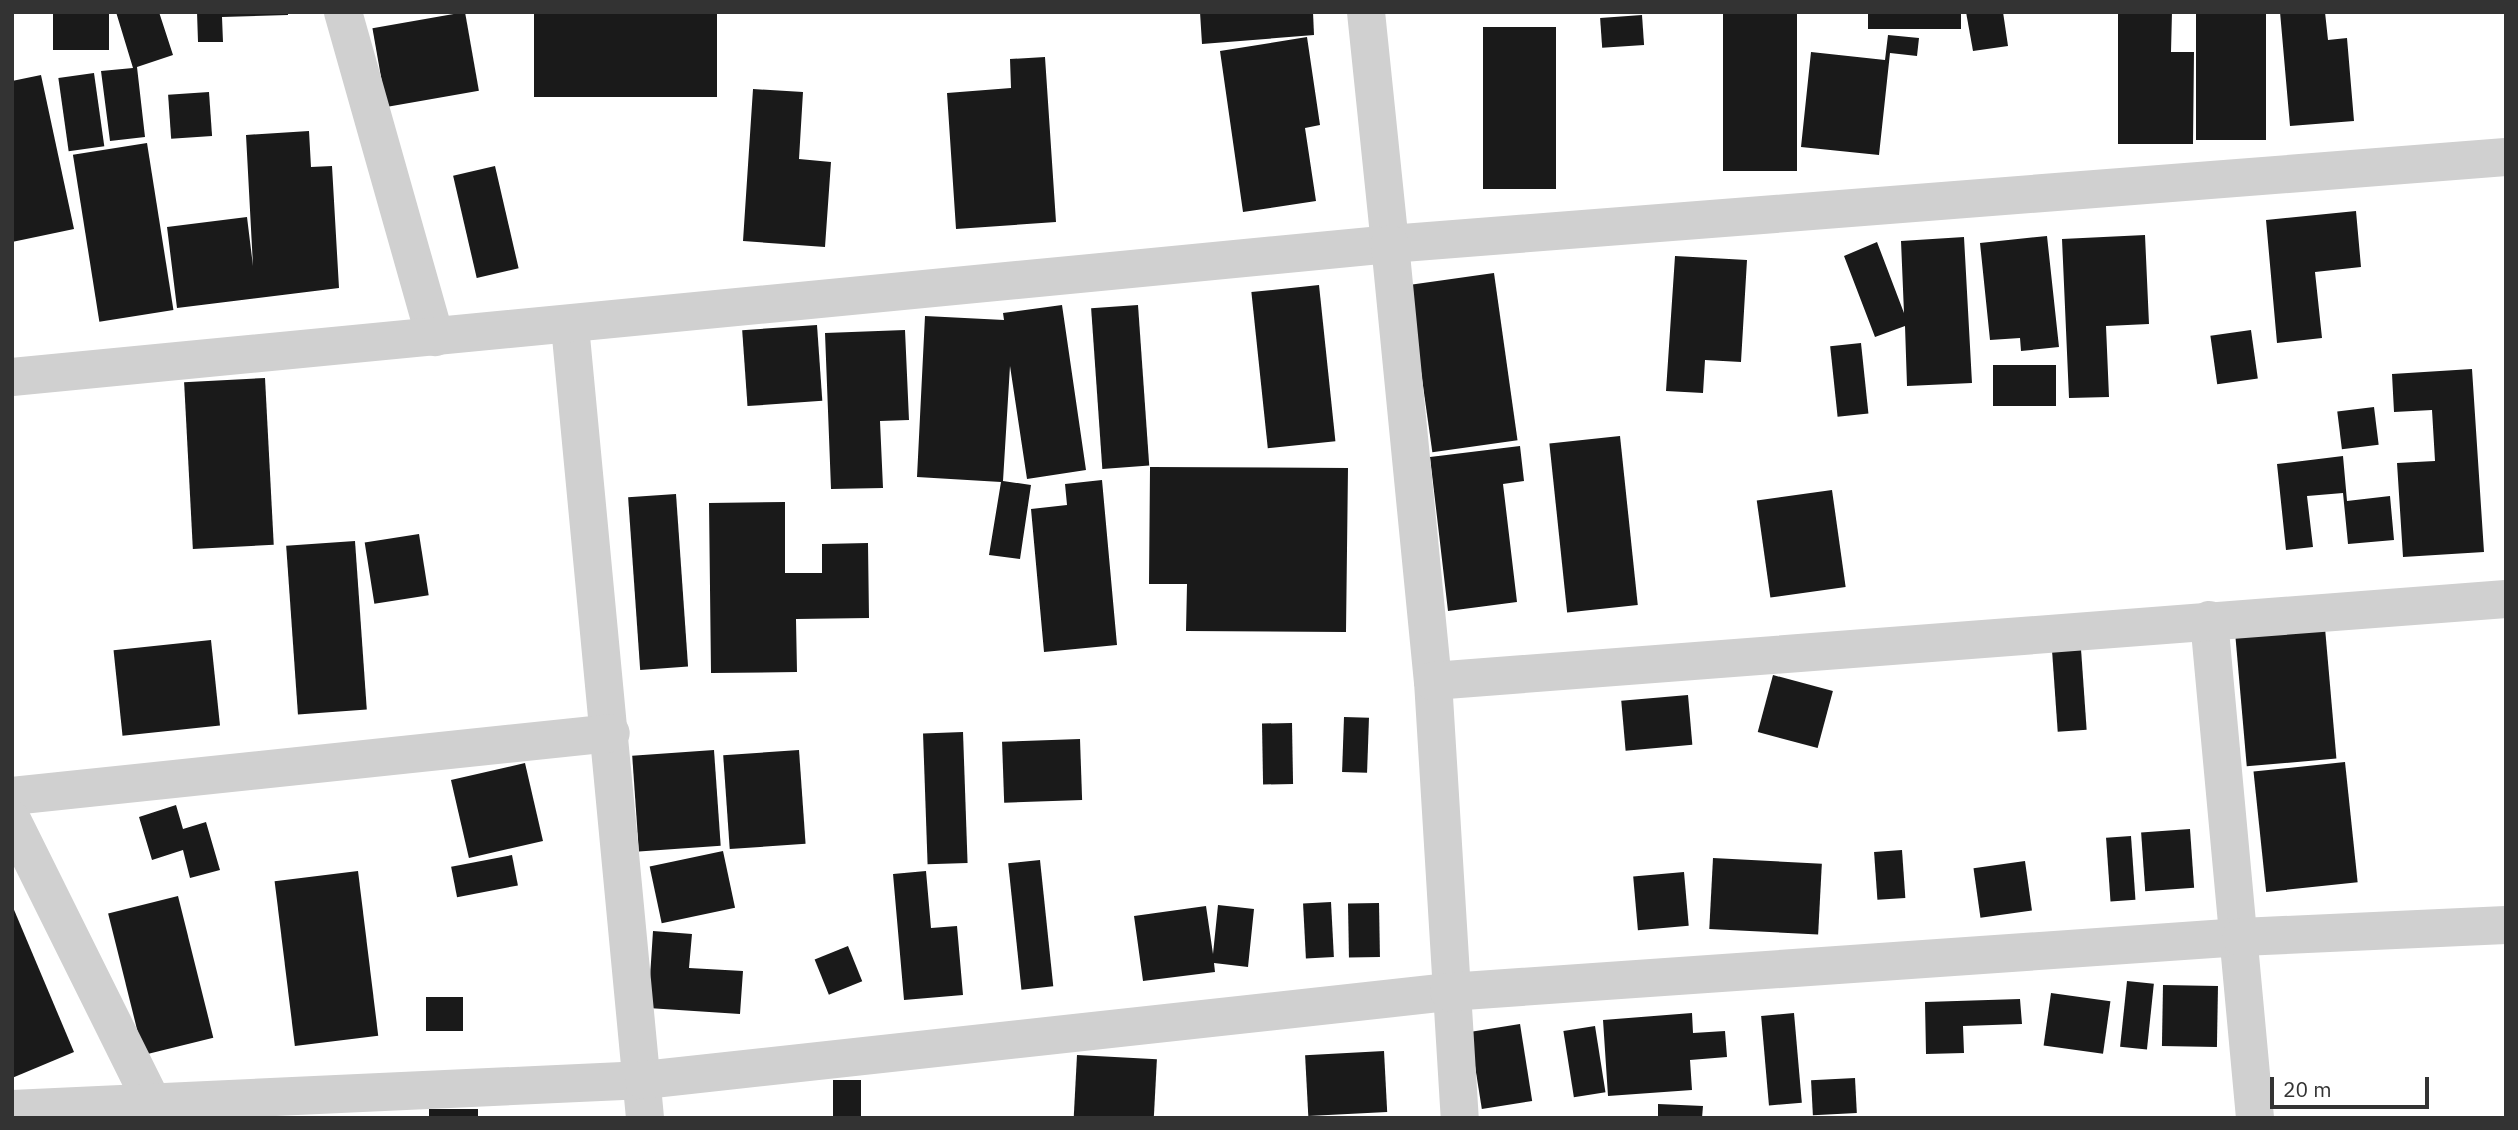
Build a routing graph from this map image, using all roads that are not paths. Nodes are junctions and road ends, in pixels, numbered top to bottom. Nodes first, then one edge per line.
1 (343, 12) edge
2 (1366, 12) edge
3 (2506, 157) edge
4 (1391, 244) junction
5 (570, 326) junction
6 (435, 337) junction
7 (13, 372) edge
8 (2506, 599) edge
9 (2209, 620) junction
10 (1433, 681) junction
11 (611, 733) junction
12 (12, 796) edge
13 (12, 820) edge
14 (2506, 925) edge
15 (2241, 937) junction
16 (1449, 992) junction
17 (644, 1080) junction
18 (12, 1109) edge
19 (156, 1109) edge
20 (645, 1118) edge
21 (1461, 1118) edge
22 (2255, 1118) edge

1 - 6 street
2 - 4 street
3 - 4 street
4 - 5 street
4 - 10 street
5 - 6 street
5 - 11 street
6 - 7 street
8 - 9 street
9 - 10 street
9 - 15 street
10 - 16 street
11 - 12 street
11 - 17 street
13 - 19 street
14 - 15 street
15 - 16 street
15 - 22 street
16 - 17 street
16 - 21 street
17 - 19 street
17 - 20 street
18 - 19 street

